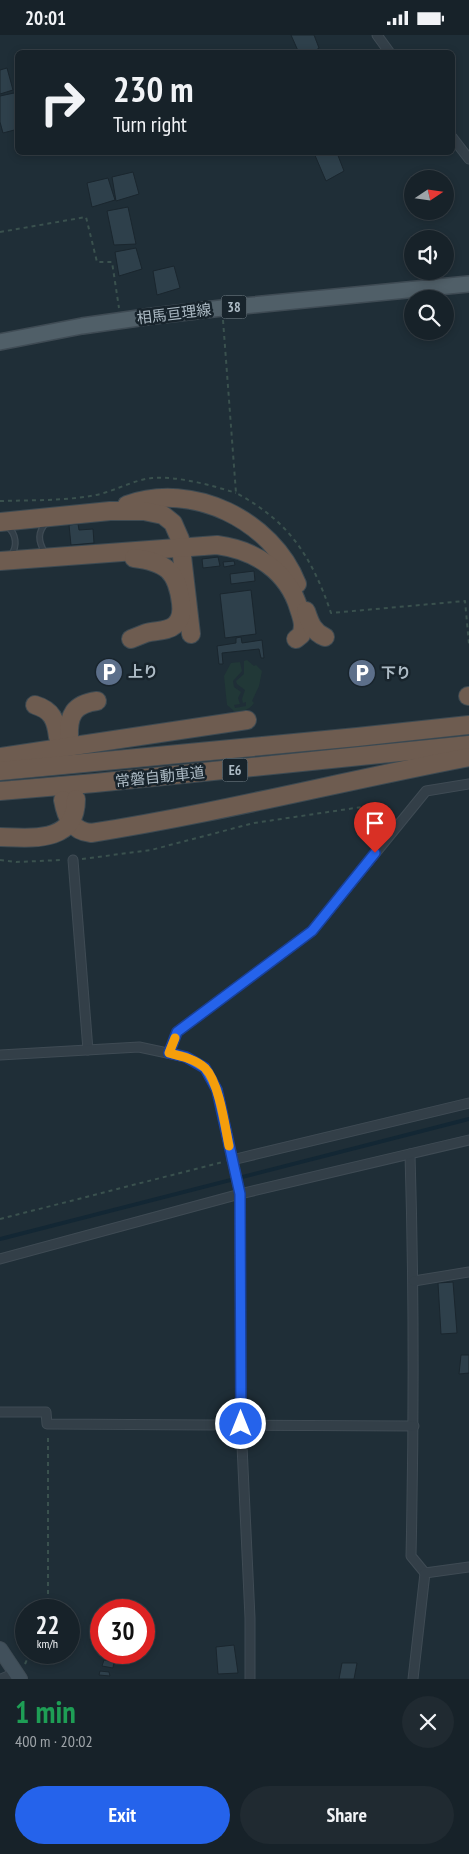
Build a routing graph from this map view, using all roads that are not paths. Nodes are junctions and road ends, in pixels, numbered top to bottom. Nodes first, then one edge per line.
1 (377, 35) edge
2 (388, 50) edge
3 (455, 141) edge
4 (469, 159) edge
5 (469, 284) edge
6 (0, 342) edge
7 (110, 511) junction
8 (53, 517) junction
9 (0, 523) edge
10 (182, 548) junction
11 (109, 554) junction
12 (56, 557) junction
13 (1, 561) edge
14 (192, 634) dead end
15 (325, 637) dead end
16 (131, 639) dead end
17 (296, 639) dead end
18 (97, 701) dead end
19 (35, 705) dead end
20 (247, 721) dead end
21 (469, 725) edge
22 (469, 745) edge
23 (0, 757) edge
24 (469, 757) edge
25 (0, 771) edge
26 (469, 784) edge
27 (0, 791) edge
28 (69, 799) dead end
29 (71, 823) junction
30 (0, 837) edge
31 (73, 860) road end
32 (88, 1050) junction
33 (169, 1053) junction
34 (0, 1055) edge
35 (469, 1103) edge
36 (469, 1140) edge
37 (410, 1154) junction
38 (232, 1160) junction
39 (240, 1194) junction
40 (0, 1259) edge
41 (469, 1272) edge
42 (414, 1281) junction
43 (0, 1412) edge
44 (241, 1424) junction
45 (414, 1426) junction
46 (469, 1567) edge
47 (425, 1573) junction
48 (0, 1649) edge
49 (17, 1676) edge
50 (1, 1679) edge
51 (250, 1679) edge
52 (413, 1679) edge

1 - 2 street
3 - 4 street
5 - 6 main road, 相馬亘理線 / 38
7 - 8 highway
7 - 10 highway
7 - 15 highway
8 - 9 highway
8 - 12 lane
9 - 13 lane
10 - 11 highway
10 - 14 highway
10 - 17 highway
11 - 12 highway
11 - 16 highway
12 - 13 highway
18 - 19 highway
20 - 23 highway
21 - 25 highway, 常磐自動車道 / E6
22 - 27 highway, 常磐自動車道 / E6
24 - 29 highway
26 - 33 street
28 - 29 highway
29 - 30 highway
31 - 32 street
32 - 33 street
32 - 34 street
33 - 38 street
35 - 38 street
36 - 37 street
37 - 39 street
37 - 42 street
38 - 39 street
39 - 40 street
39 - 44 street
41 - 42 street
42 - 45 street
43 - 44 street
44 - 45 street
44 - 51 street
45 - 47 street
46 - 47 street
47 - 52 street
48 - 49 street
49 - 50 street

